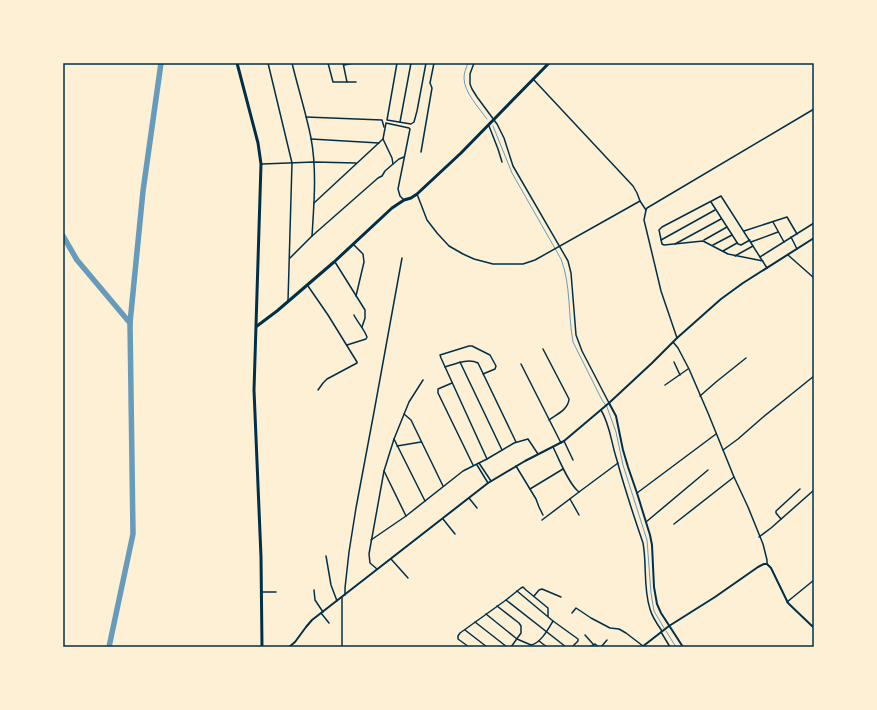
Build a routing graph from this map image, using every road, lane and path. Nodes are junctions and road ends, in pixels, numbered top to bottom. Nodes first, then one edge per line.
1 (237, 63) edge
2 (268, 63) edge
3 (292, 63) edge
4 (328, 63) edge
5 (354, 63) edge
6 (397, 63) edge
7 (411, 63) edge
8 (426, 63) edge
9 (434, 63) edge
10 (474, 63) edge
11 (549, 63) edge
12 (344, 64) edge
13 (533, 79) junction
14 (347, 82) junction
15 (356, 82) dead end
16 (814, 109) edge
17 (306, 117) junction
18 (494, 119) junction
19 (400, 122) junction
20 (488, 125) junction
21 (385, 129) junction
22 (311, 139) junction
23 (383, 139) junction
24 (379, 143) junction
25 (421, 152) dead end
26 (404, 157) junction
27 (314, 162) junction
28 (502, 162) dead end
29 (292, 163) junction
30 (356, 163) junction
31 (261, 164) junction
32 (393, 164) junction
33 (417, 194) junction
34 (404, 200) junction
35 (640, 201) junction
36 (710, 202) junction
37 (314, 203) junction
38 (646, 210) junction
39 (716, 210) junction
40 (721, 219) junction
41 (773, 222) junction
42 (814, 223) edge
43 (727, 227) junction
44 (744, 231) junction
45 (778, 232) junction
46 (797, 234) junction
47 (732, 235) junction
48 (312, 236) junction
49 (791, 237) junction
50 (814, 238) edge
51 (661, 240) junction
52 (703, 241) junction
53 (750, 241) junction
54 (784, 242) junction
55 (737, 243) junction
56 (353, 244) junction
57 (674, 245) junction
58 (713, 245) junction
59 (753, 246) junction
60 (559, 247) junction
61 (797, 249) junction
62 (723, 251) junction
63 (788, 255) junction
64 (735, 256) junction
65 (760, 257) junction
66 (290, 258) junction
67 (402, 258) dead end
68 (762, 261) junction
69 (334, 262) junction
70 (767, 268) junction
71 (814, 278) edge
72 (307, 285) junction
73 (356, 296) junction
74 (288, 301) junction
75 (354, 316) dead end
76 (257, 326) junction
77 (362, 327) junction
78 (677, 338) junction
79 (674, 342) junction
80 (347, 345) junction
81 (543, 349) dead end
82 (746, 358) dead end
83 (460, 362) junction
84 (674, 362) dead end
85 (521, 364) dead end
86 (445, 367) junction
87 (689, 369) junction
88 (483, 374) junction
89 (680, 375) junction
90 (814, 376) edge
91 (423, 380) dead end
92 (452, 383) junction
93 (665, 385) dead end
94 (318, 390) dead end
95 (700, 396) junction
96 (609, 403) junction
97 (601, 410) junction
98 (404, 414) junction
99 (549, 420) junction
100 (716, 433) junction
101 (394, 439) junction
102 (422, 442) junction
103 (516, 442) junction
104 (562, 442) junction
105 (397, 446) junction
106 (553, 447) junction
107 (502, 450) junction
108 (723, 450) junction
109 (538, 455) junction
110 (487, 459) junction
111 (573, 460) dead end
112 (479, 463) junction
113 (618, 463) junction
114 (476, 464) junction
115 (473, 465) junction
116 (516, 466) junction
117 (563, 469) junction
118 (708, 470) dead end
119 (384, 471) junction
120 (734, 477) junction
121 (490, 482) junction
122 (443, 486) junction
123 (530, 489) junction
124 (800, 489) dead end
125 (814, 490) edge
126 (579, 492) junction
127 (637, 493) junction
128 (469, 498) junction
129 (570, 499) junction
130 (425, 501) junction
131 (477, 508) dead end
132 (544, 515) dead end
133 (580, 515) dead end
134 (406, 516) junction
135 (443, 519) junction
136 (781, 519) junction
137 (542, 520) dead end
138 (646, 522) junction
139 (674, 524) dead end
140 (455, 534) dead end
141 (759, 536) junction
142 (371, 540) junction
143 (326, 556) dead end
144 (391, 559) junction
145 (767, 564) junction
146 (378, 570) junction
147 (408, 578) dead end
148 (814, 580) edge
149 (314, 590) dead end
150 (517, 591) junction
151 (261, 592) junction
152 (276, 592) dead end
153 (345, 595) junction
154 (534, 596) junction
155 (561, 596) dead end
156 (342, 597) junction
157 (506, 600) junction
158 (337, 601) junction
159 (787, 602) junction
160 (497, 606) junction
161 (322, 613) junction
162 (572, 613) dead end
163 (486, 614) junction
164 (548, 616) junction
165 (553, 621) junction
166 (475, 622) junction
167 (329, 623) dead end
168 (669, 626) junction
169 (814, 626) edge
170 (465, 630) junction
171 (546, 631) junction
172 (661, 632) junction
173 (585, 635) dead end
174 (517, 639) junction
175 (608, 640) dead end
176 (539, 641) junction
177 (593, 644) junction
178 (531, 646) edge
179 (262, 647) edge
180 (291, 647) edge
181 (342, 647) edge
182 (469, 647) edge
183 (487, 647) edge
184 (507, 647) edge
185 (511, 647) edge
186 (547, 647) edge
187 (566, 647) edge
188 (572, 647) edge
189 (590, 647) edge
190 (600, 647) edge
191 (643, 647) edge
192 (670, 647) edge
193 (683, 647) edge

1 - 31 main road
2 - 29 street
3 - 17 street
4 - 14 street
5 - 12 street
6 - 19 street
7 - 19 street
8 - 19 street
9 - 25 street
10 - 18 street
11 - 13 main road
12 - 14 street
13 - 18 main road
13 - 35 street
14 - 15 street
16 - 38 street
17 - 21 street
17 - 22 street
18 - 20 main road
18 - 60 street
20 - 28 street
20 - 33 main road
21 - 23 street
21 - 26 street
22 - 24 street
22 - 27 street
23 - 24 street
23 - 32 street
24 - 30 street
26 - 32 street
26 - 34 street
27 - 29 street
27 - 30 street
27 - 37 street
29 - 31 street
29 - 66 street
30 - 37 street
31 - 76 main road
32 - 48 street
33 - 34 main road
33 - 60 street
34 - 56 main road
35 - 38 street
35 - 60 street
36 - 39 street
36 - 44 street
36 - 51 street
37 - 48 street
38 - 78 street
39 - 40 street
39 - 51 street
40 - 43 street
40 - 57 street
41 - 44 street
41 - 45 street
41 - 46 street
42 - 46 street
43 - 47 street
43 - 52 street
44 - 53 street
45 - 53 street
45 - 54 street
46 - 49 street
47 - 55 street
47 - 58 street
48 - 66 street
49 - 54 street
49 - 61 street
50 - 61 street
51 - 57 street
52 - 57 street
52 - 58 street
53 - 55 street
53 - 59 street
54 - 65 street
55 - 62 street
56 - 69 main road
56 - 73 street
58 - 62 street
59 - 64 street
59 - 65 street
60 - 96 street
61 - 63 street
62 - 64 street
63 - 70 street
63 - 71 street
64 - 68 street
65 - 68 street
66 - 74 street
67 - 153 street
68 - 70 street
69 - 72 main road
69 - 73 street
70 - 78 street
72 - 74 main road
72 - 80 street
73 - 77 street
74 - 76 main road
75 - 77 street
76 - 151 main road
77 - 80 street
78 - 79 street
79 - 87 street
79 - 96 street
80 - 94 street
81 - 99 street
82 - 95 street
83 - 86 street
83 - 88 street
83 - 107 street
84 - 89 street
85 - 99 street
86 - 88 street
86 - 92 street
87 - 89 street
87 - 95 street
88 - 103 street
89 - 93 street
90 - 108 street
91 - 98 street
92 - 110 street
92 - 115 street
95 - 100 street
96 - 97 street
96 - 127 street
97 - 104 street
97 - 113 street
98 - 101 street
98 - 102 street
99 - 104 street
100 - 108 street
100 - 127 street
101 - 105 street
101 - 119 street
102 - 105 street
102 - 122 street
103 - 107 street
103 - 109 street
104 - 106 street
104 - 111 street
105 - 130 street
106 - 109 street
106 - 117 street
107 - 110 street
108 - 120 street
109 - 116 street
110 - 112 street
112 - 114 street
112 - 121 street
113 - 126 street
113 - 172 street
114 - 115 street
114 - 121 street
115 - 122 street
116 - 121 street
116 - 123 street
117 - 123 street
117 - 126 street
118 - 138 street
119 - 134 street
119 - 142 street
120 - 139 street
120 - 141 street
121 - 128 street
122 - 130 street
123 - 132 street
124 - 136 street
125 - 136 street
126 - 129 street
127 - 138 street
128 - 131 street
128 - 135 street
129 - 133 street
129 - 137 street
130 - 134 street
134 - 142 street
135 - 140 street
135 - 144 street
136 - 141 street
138 - 168 street
141 - 145 street
142 - 146 street
143 - 158 street
144 - 146 street
144 - 147 street
145 - 159 street
145 - 168 street
146 - 153 street
148 - 159 street
149 - 161 street
150 - 154 street
150 - 157 street
150 - 164 street
151 - 152 street
151 - 179 main road
153 - 156 street
154 - 155 street
154 - 164 street
156 - 158 street
156 - 181 street
157 - 160 street
157 - 171 street
158 - 161 street
159 - 169 street
160 - 163 street
160 - 174 street
161 - 167 street
161 - 180 street
162 - 191 street
163 - 166 street
163 - 174 street
164 - 165 street
165 - 171 street
165 - 188 street
166 - 170 street
166 - 184 street
168 - 172 street
168 - 193 street
170 - 182 street
170 - 183 street
171 - 176 street
171 - 187 street
172 - 191 street
172 - 192 street
173 - 177 street
174 - 178 street
174 - 185 street
175 - 190 street
176 - 178 street
176 - 186 street
177 - 189 street
177 - 190 street

